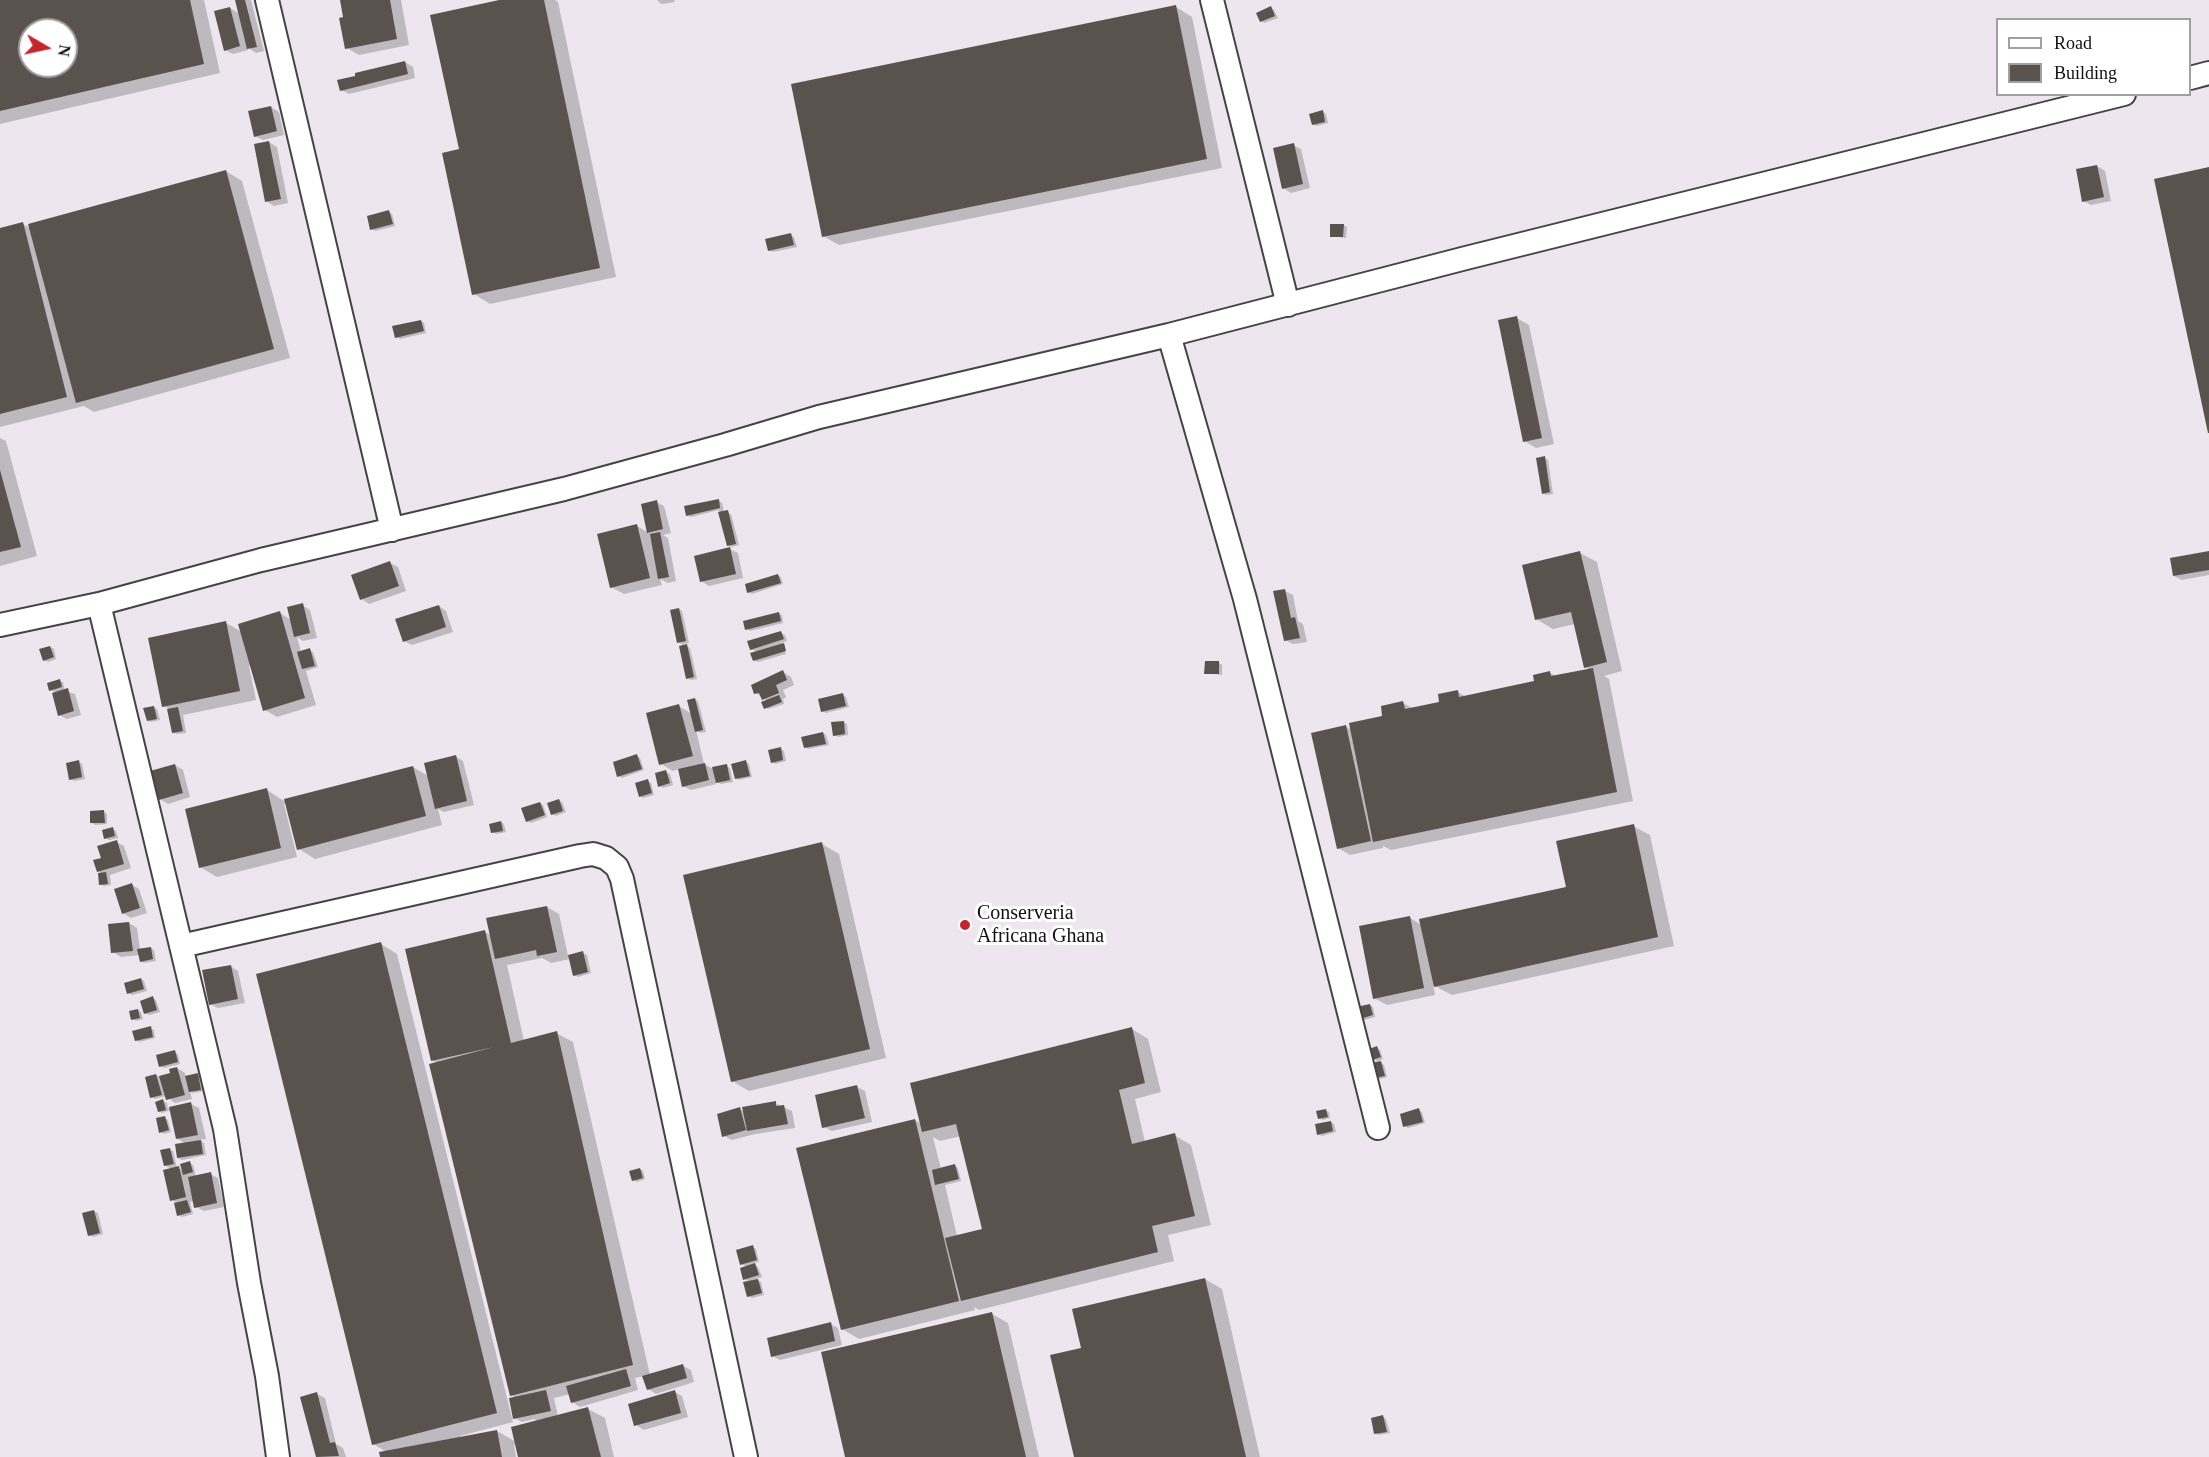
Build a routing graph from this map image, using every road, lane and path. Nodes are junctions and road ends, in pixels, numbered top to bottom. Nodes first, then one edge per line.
1 (267, 0) edge
2 (1212, 0) edge
3 (2209, 73) edge
4 (2191, 78) edge
5 (2116, 96) edge
6 (1288, 304) junction
7 (1169, 335) junction
8 (392, 531) junction
9 (99, 604) junction
10 (0, 625) edge
11 (182, 946) junction
12 (1378, 1128) dead end
13 (278, 1457) edge
14 (746, 1457) edge

1 - 8 street
2 - 6 street
3 - 4 street
5 - 6 street
6 - 7 street
7 - 8 street
7 - 12 street
8 - 9 street
9 - 10 street
9 - 11 street
11 - 13 street
11 - 14 street

